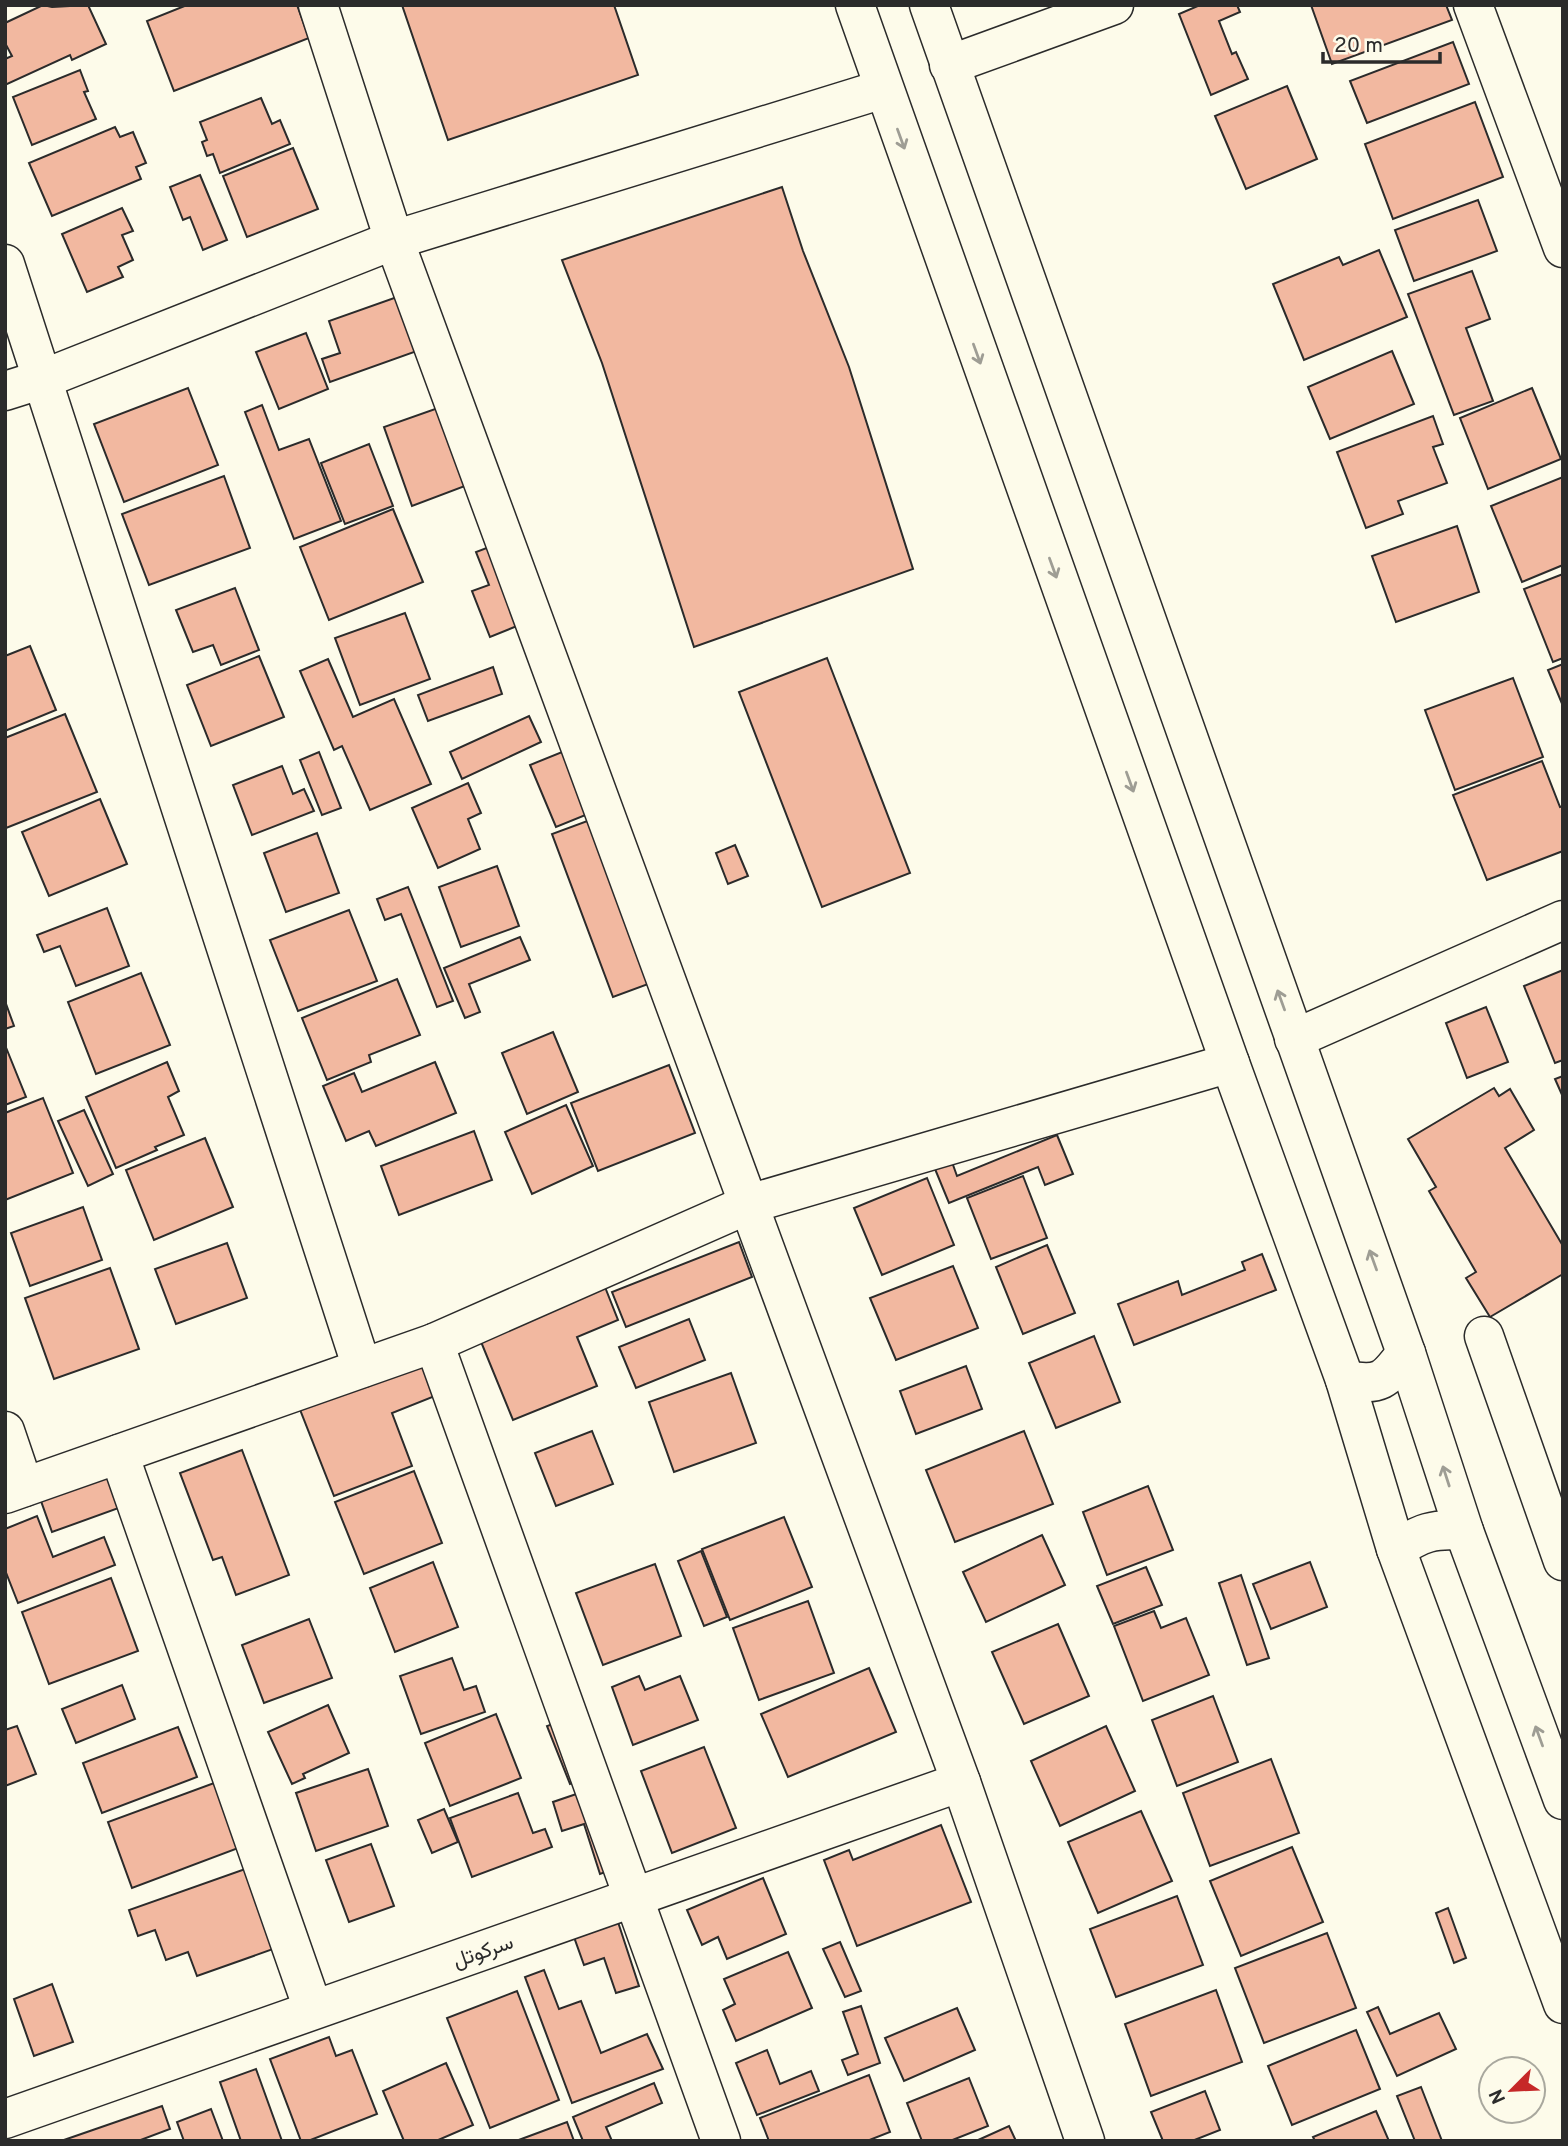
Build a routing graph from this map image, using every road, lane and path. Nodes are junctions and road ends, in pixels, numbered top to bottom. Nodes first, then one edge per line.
1 (318, 5) edge
2 (855, 5) edge
3 (929, 5) edge
4 (1114, 5) edge
5 (1473, 5) edge
6 (949, 65) junction
7 (883, 89) junction
8 (394, 240) junction
9 (1563, 248) edge
10 (5, 264) edge
11 (43, 379) junction
12 (5, 391) edge
13 (1563, 920) edge
14 (1294, 1039) junction
15 (1230, 1063) junction
16 (749, 1204) junction
17 (1484, 1336) dead end
18 (434, 1343) junction
19 (1406, 1353) junction
20 (362, 1368) junction
21 (1345, 1380) junction
22 (5, 1431) edge
23 (118, 1454) junction
24 (15, 1491) edge
25 (1464, 1531) junction
26 (1395, 1549) junction
27 (1563, 1561) edge
28 (961, 1782) junction
29 (1563, 1800) edge
30 (635, 1898) junction
31 (1563, 2004) edge
32 (313, 2009) junction
33 (5, 2119) edge
34 (721, 2141) edge
35 (1086, 2141) edge

1 - 8 street
2 - 7 street
3 - 6 street
4 - 6 street
5 - 9 street
14 -> 6 street
7 - 8 street
7 -> 15 street
8 - 11 street
8 - 16 street
10 - 11 street
11 - 12 street
11 - 20 street
13 - 14 street
19 -> 14 street
15 - 16 street
15 - 21 street
16 - 18 street
16 - 28 street
17 - 27 street
18 - 20 street
18 - 30 street
19 - 21 street
25 -> 19 street
20 - 23 street
21 - 26 street
22 - 24 street
23 - 24 street
23 - 32 street
25 - 26 street
29 -> 25 street
26 - 31 street
28 - 30 street, سرکوتل
28 - 35 street
30 - 32 street, سرکوتل
30 - 34 street
32 - 33 street, سرکوتل

